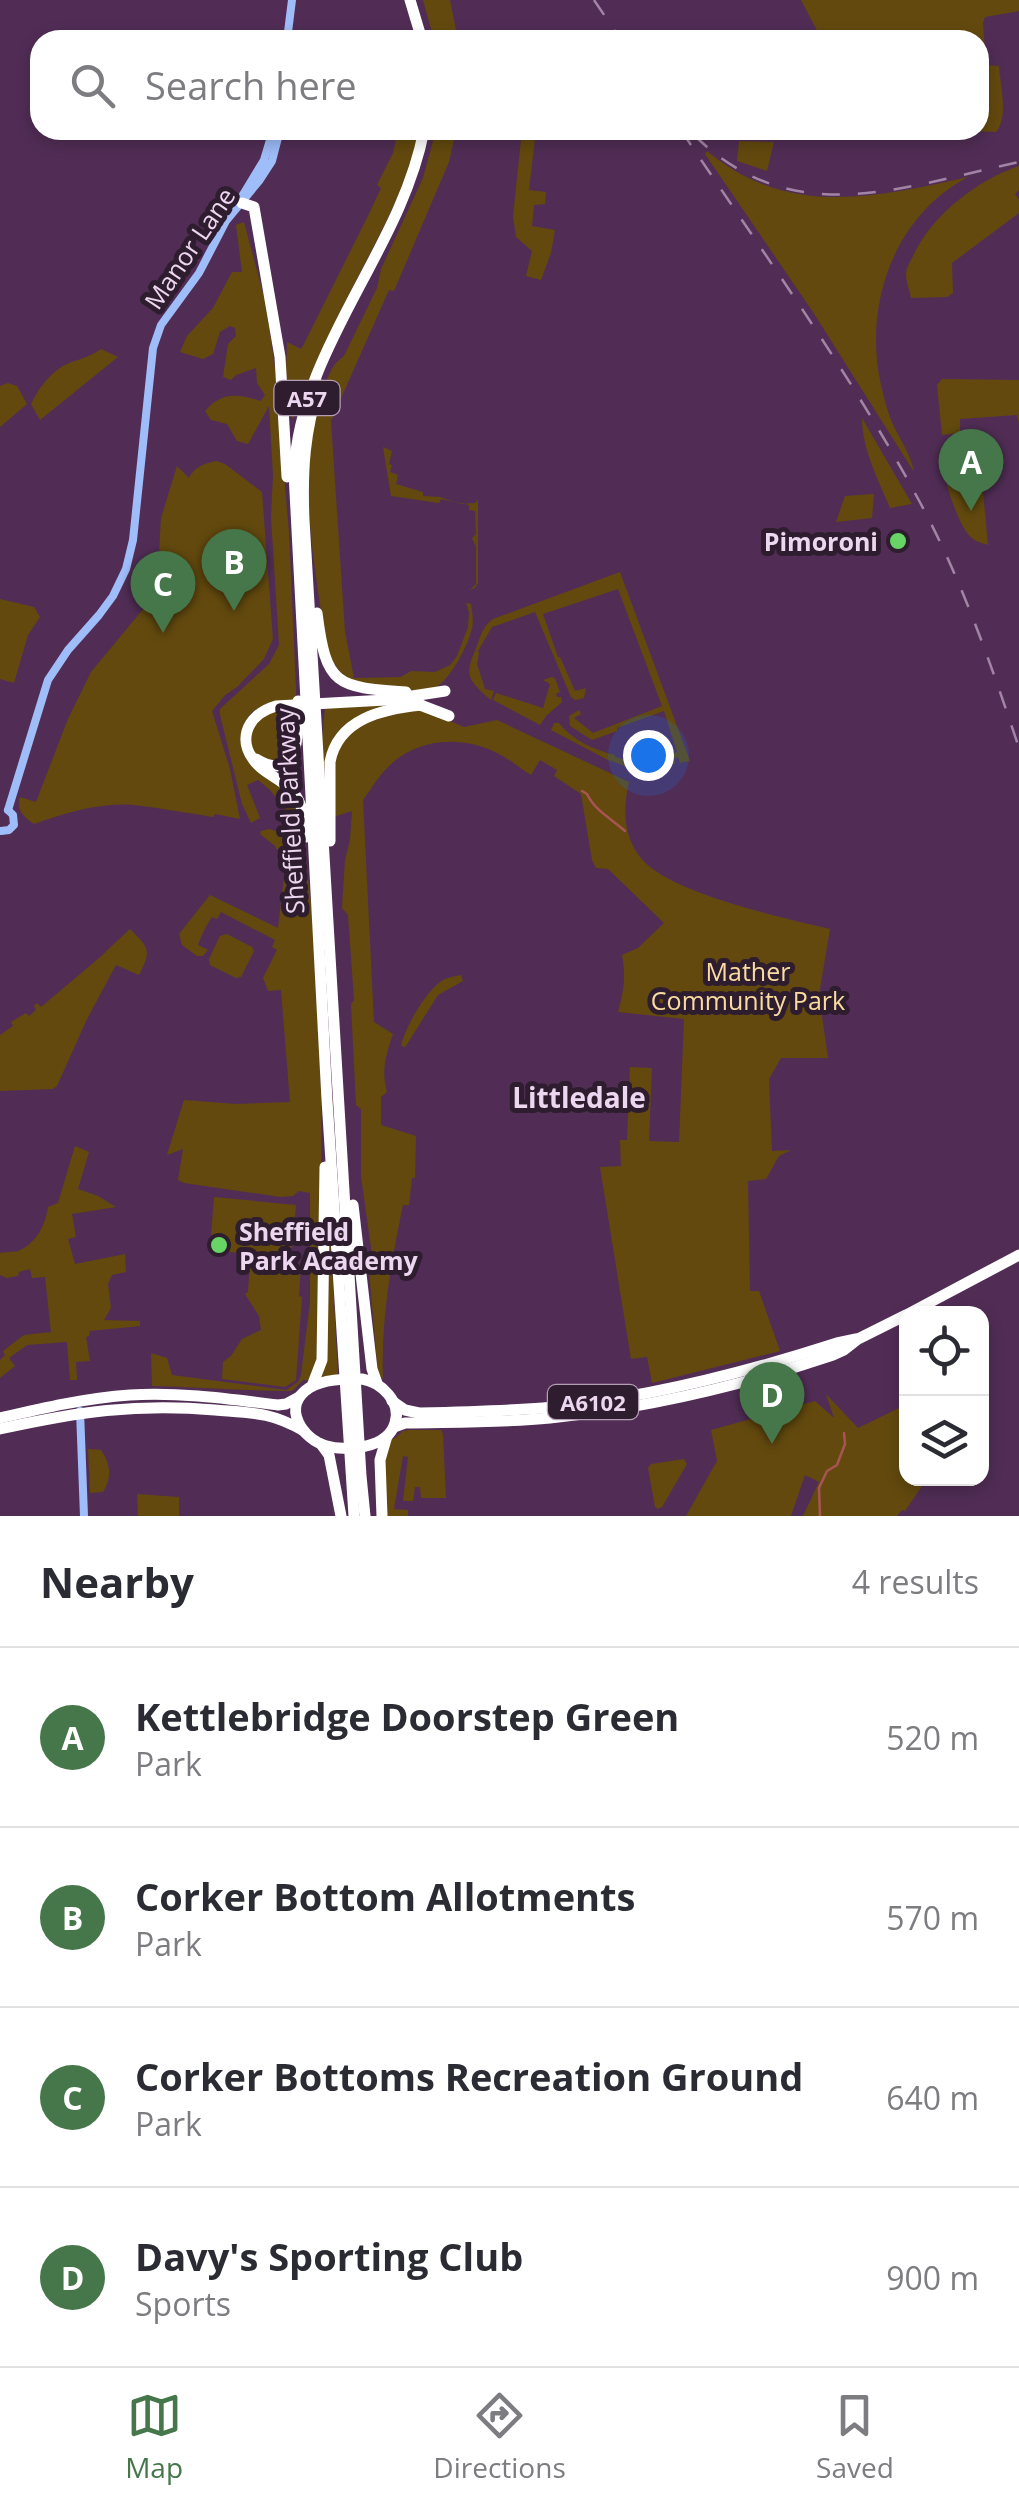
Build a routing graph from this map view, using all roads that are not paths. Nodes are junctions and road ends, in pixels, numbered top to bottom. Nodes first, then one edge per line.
1 (292, 0) edge
2 (410, 0) edge
3 (418, 0) edge
4 (288, 30) edge
5 (422, 30) edge
6 (424, 30) edge
7 (272, 140) edge
8 (275, 140) edge
9 (426, 140) edge
10 (245, 200) junction
11 (301, 543) junction
12 (306, 689) junction
13 (444, 692) dead end
14 (424, 699) junction
15 (449, 716) dead end
16 (307, 718) junction
17 (252, 757) junction
18 (4, 810) edge
19 (0, 831) edge
20 (318, 916) junction
21 (330, 924) junction
22 (327, 1100) junction
23 (341, 1127) junction
24 (1015, 1260) edge
25 (922, 1306) edge
26 (899, 1318) edge
27 (858, 1339) junction
28 (377, 1384) junction
29 (312, 1386) junction
30 (299, 1398) junction
31 (392, 1401) junction
32 (80, 1407) junction
33 (0, 1418) edge
34 (0, 1428) edge
35 (304, 1431) junction
36 (391, 1432) junction
37 (321, 1444) junction
38 (84, 1516) edge
39 (341, 1516) edge
40 (354, 1516) edge
41 (365, 1516) edge
42 (382, 1516) edge

1 - 4 street
2 - 5 highway
3 - 6 highway
7 - 10 street
8 - 10 street, Manor Lane
9 - 11 highway, Sheffield Parkway / A57
10 - 11 highway, A57
10 - 18 street, Manor Lane
11 - 12 highway, Sheffield Parkway / A57
11 - 12 highway, Sheffield Parkway / A57
11 - 14 highway
12 - 16 highway, Sheffield Parkway / A57
13 - 14 highway
14 - 15 highway
14 - 17 highway
14 - 21 highway
16 - 17 highway
16 - 20 highway, Sheffield Parkway / A57
16 - 21 highway, Sheffield Parkway / A57
17 - 20 highway
18 - 19 street, Manor Lane
20 - 22 highway, Sheffield Parkway / A57
21 - 23 highway, Sheffield Parkway / A57
22 - 29 highway
22 - 40 highway, Sheffield Parkway / A57
23 - 28 highway
23 - 41 highway, Sheffield Parkway / A57
24 - 25 highway, A6102
26 - 27 highway, A6102
27 - 31 highway, A6102
27 - 36 highway, A6102
28 - 29 highway
28 - 31 highway
29 - 30 highway
30 - 32 highway, A6102
30 - 35 highway
31 - 36 highway
32 - 33 highway, A6102
32 - 34 highway, A6102
32 - 35 highway, A6102
32 - 38 street
35 - 37 highway, A6102
36 - 37 highway, A6102
36 - 42 highway
37 - 39 highway

